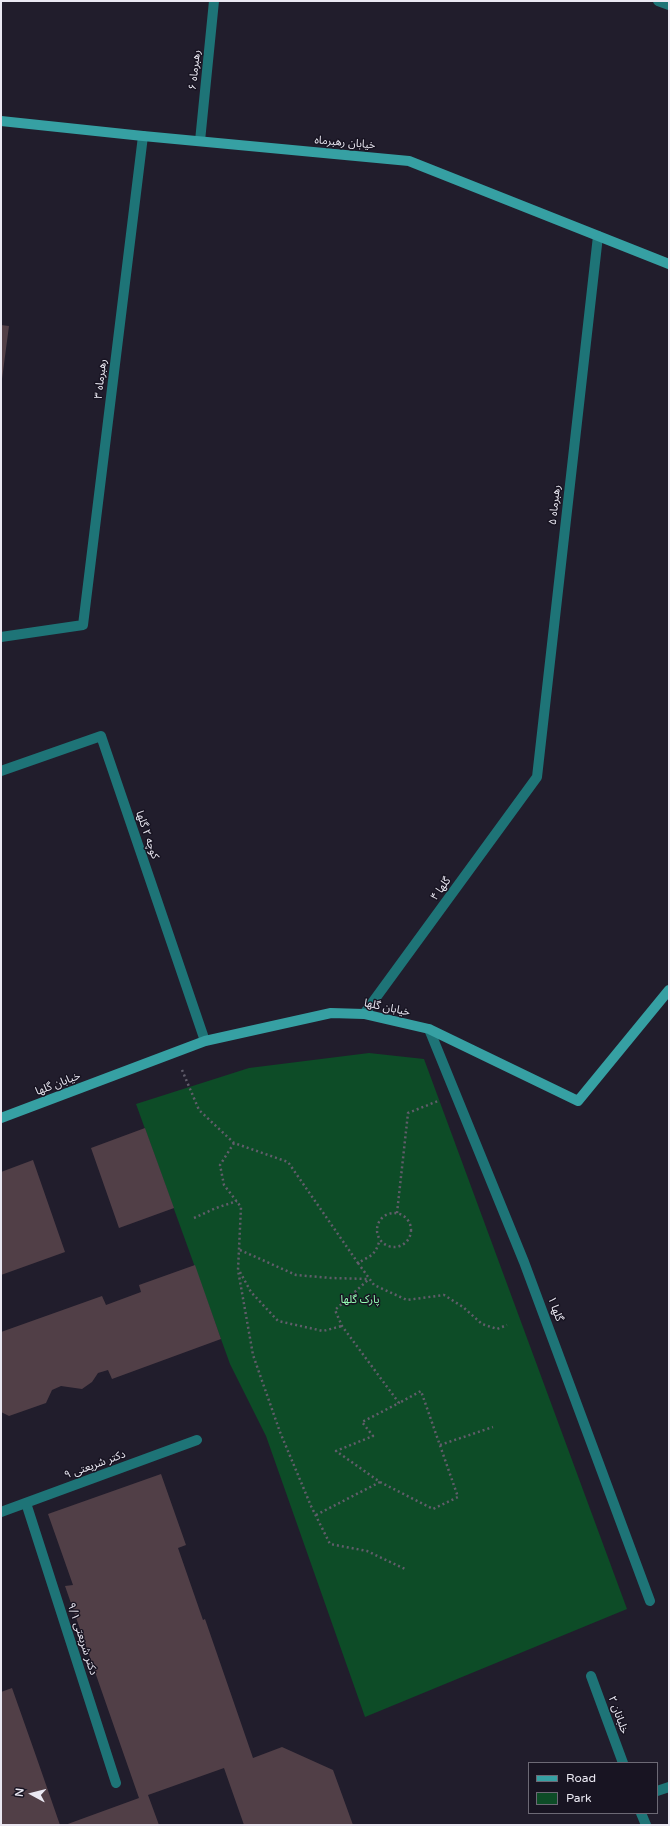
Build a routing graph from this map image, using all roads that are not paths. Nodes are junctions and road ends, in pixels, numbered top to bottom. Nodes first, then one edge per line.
1 (214, 1) edge
2 (658, 1) edge
3 (669, 5) edge
4 (1, 121) edge
5 (143, 136) junction
6 (200, 141) junction
7 (598, 236) junction
8 (669, 264) edge
9 (1, 638) edge
10 (1, 771) edge
11 (537, 777) joint
12 (669, 990) edge
13 (364, 1014) junction
14 (429, 1029) junction
15 (205, 1041) junction
16 (1, 1118) edge
17 (197, 1440) dead end
18 (26, 1503) junction
19 (1, 1512) edge
20 (650, 1601) dead end
21 (591, 1676) dead end
22 (623, 1762) edge
23 (116, 1783) dead end
24 (669, 1787) edge
25 (658, 1791) edge
26 (641, 1814) edge
27 (646, 1825) edge

1 - 6 street, ۶ رهبرماه
2 - 3 street
4 - 5 street, خیابان رهبرماه
5 - 6 street, خیابان رهبرماه
5 - 9 street, ۳ رهبرماه
6 - 7 street, خیابان رهبرماه
7 - 8 street, خیابان رهبرماه
7 - 11 street, ۵ رهبرماه
10 - 15 street, کوچه ۲ گلها
11 - 13 street, ۴ گلها
12 - 14 street, خیابان گلها
13 - 14 street, خیابان گلها
13 - 15 street, خیابان گلها
14 - 20 street, ۱ گلها
15 - 16 street, خیابان گلها
17 - 18 street, دکتر شریعتی ۹
18 - 19 street, دکتر شریعتی ۹
18 - 23 street, دکتر شریعتی ۹/۱
21 - 22 street, ۲ خلبانان
24 - 25 street
26 - 27 street

